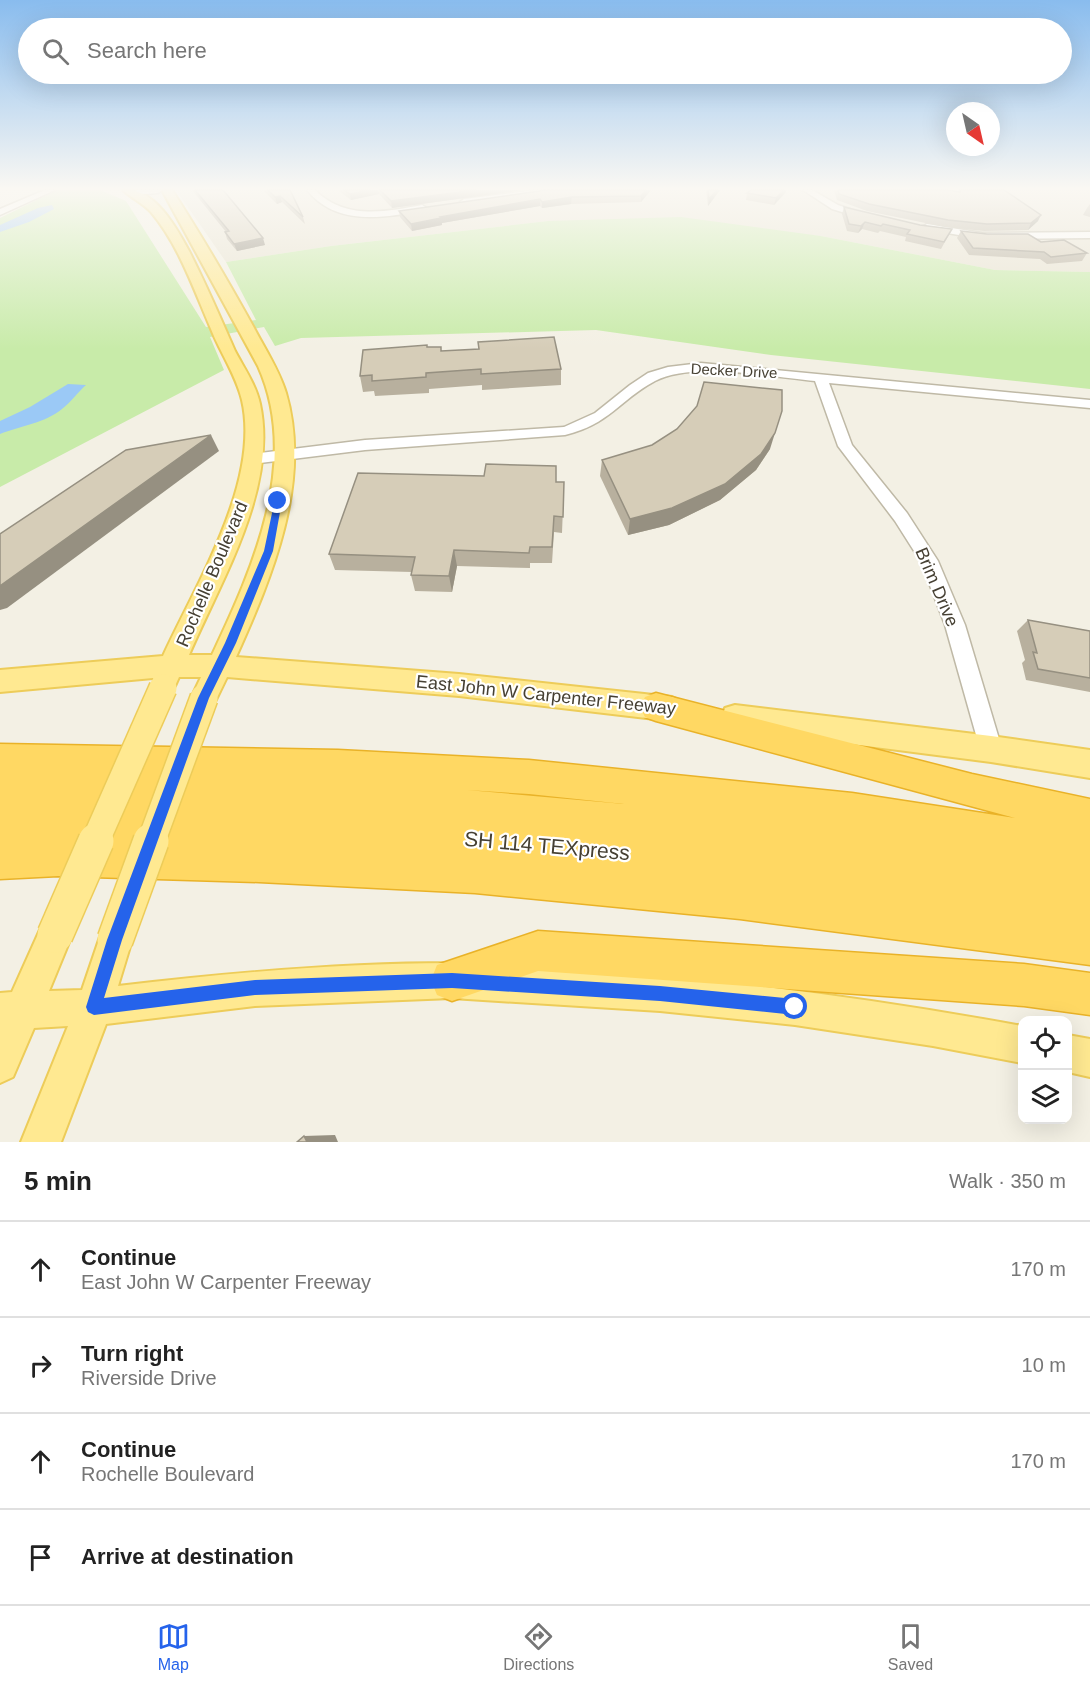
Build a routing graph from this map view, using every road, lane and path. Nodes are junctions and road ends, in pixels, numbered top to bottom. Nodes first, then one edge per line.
1 (176, 243) edge
2 (199, 243) edge
3 (820, 377) junction
4 (1090, 404) edge
5 (286, 454) junction
6 (252, 459) junction
7 (219, 666) junction
8 (167, 677) junction
9 (0, 681) edge
10 (656, 707) junction
11 (991, 749) junction
12 (0, 760) edge
13 (1090, 764) edge
14 (0, 790) edge
15 (1090, 817) edge
16 (0, 824) edge
17 (1090, 848) edge
18 (58, 857) junction
19 (0, 860) edge
20 (0, 877) edge
21 (1090, 880) edge
22 (1090, 911) edge
23 (1090, 945) edge
24 (452, 980) junction
25 (1090, 994) edge
26 (94, 1007) junction
27 (12, 1010) edge
28 (1018, 1044) edge
29 (1072, 1055) edge
30 (1090, 1058) edge
31 (0, 1064) edge
32 (41, 1142) edge

1 - 6 main road, Rochelle Boulevard
2 - 5 main road, Rochelle Boulevard
3 - 4 street, Decker Drive
3 - 5 street, Decker Drive
3 - 11 street, Brim Drive
5 - 6 street, Decker Drive
5 - 7 main road, Rochelle Boulevard
6 - 8 main road, Rochelle Boulevard
7 - 8 main road, East John W Carpenter Freeway
7 - 10 main road, East John W Carpenter Freeway
7 - 26 main road, Rochelle Boulevard, bridge
8 - 9 main road, East John W Carpenter Freeway
8 - 27 main road, Rochelle Boulevard, bridge
10 - 11 main road, East John W Carpenter Freeway
10 - 15 highway
11 - 13 main road, East John W Carpenter Freeway
12 - 17 highway
14 - 21 highway, SH 114 TEXpress
16 - 22 highway, SH 114 TEXpress
18 - 19 highway
18 - 20 highway
18 - 23 highway
24 - 25 highway
24 - 26 main road
24 - 28 main road
26 - 27 main road
26 - 32 main road, Rochelle Boulevard
27 - 31 main road, Rochelle Boulevard
29 - 30 main road

